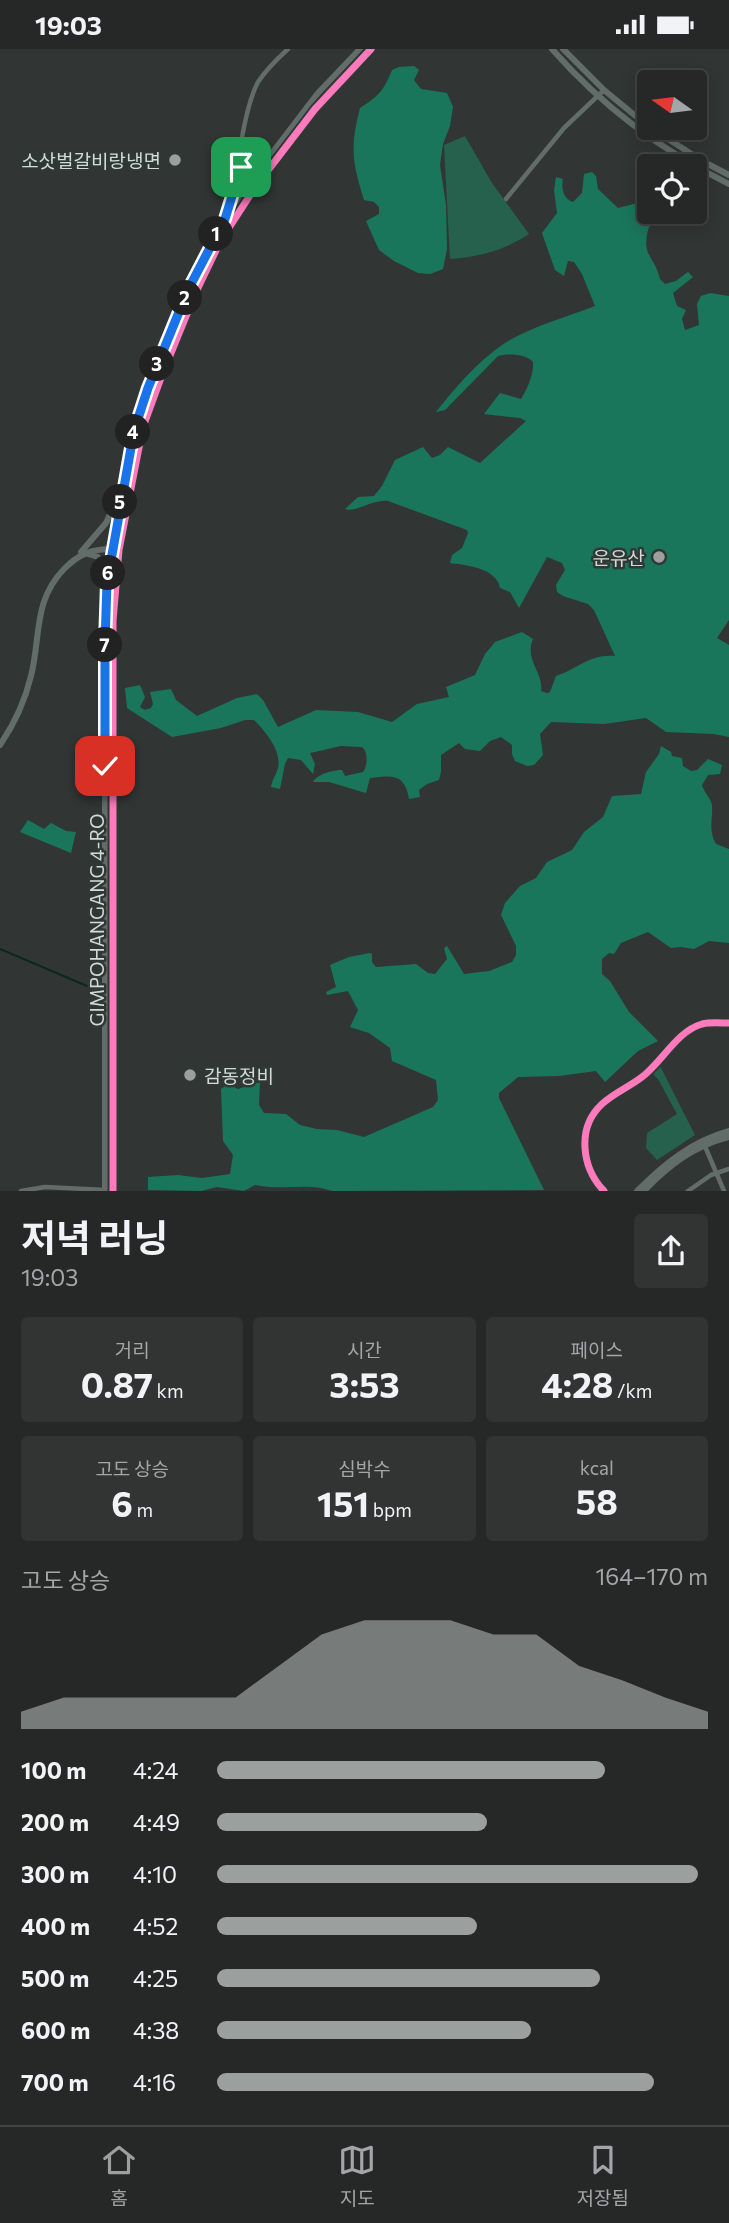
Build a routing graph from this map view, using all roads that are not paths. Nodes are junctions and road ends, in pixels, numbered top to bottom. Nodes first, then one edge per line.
1 (288, 49) edge
2 (360, 49) edge
3 (371, 49) edge
4 (552, 49) edge
5 (563, 49) edge
6 (601, 93) junction
7 (637, 118) edge
8 (670, 140) edge
9 (241, 167) junction
10 (729, 175) edge
11 (253, 184) junction
12 (729, 184) edge
13 (506, 199) dead end
14 (225, 219) junction
15 (122, 487) junction
16 (112, 549) junction
17 (83, 553) junction
18 (73, 560) junction
19 (107, 583) junction
20 (0, 745) edge
21 (729, 1023) edge
22 (729, 1131) edge
23 (729, 1137) edge
24 (703, 1143) junction
25 (729, 1169) edge
26 (717, 1172) junction
27 (108, 1190) edge
28 (21, 1191) edge
29 (604, 1191) edge
30 (637, 1191) edge
31 (644, 1191) edge
32 (688, 1191) edge
33 (724, 1191) edge

1 - 9 street
2 - 11 street, GIMPOHANGANG 4-RO
3 - 11 street, GIMPOHANGANG 4-RO
4 - 6 street
5 - 6 street
6 - 7 street
6 - 12 street
6 - 13 street
8 - 10 street
9 - 11 street
9 - 14 street
11 - 14 street, GIMPOHANGANG 4-RO
11 - 27 street, GIMPOHANGANG 4-RO
14 - 15 street, GIMPOHANGANG 4-RO
15 - 16 street, GIMPOHANGANG 4-RO
15 - 18 street
16 - 17 street
16 - 19 street, GIMPOHANGANG 4-RO
17 - 18 street
17 - 19 street
18 - 20 street
19 - 27 street, GIMPOHANGANG 4-RO
21 - 29 street
22 - 24 street
23 - 24 street
24 - 26 street
24 - 30 street
24 - 31 street
25 - 26 street
26 - 32 street
26 - 33 street
27 - 28 street

